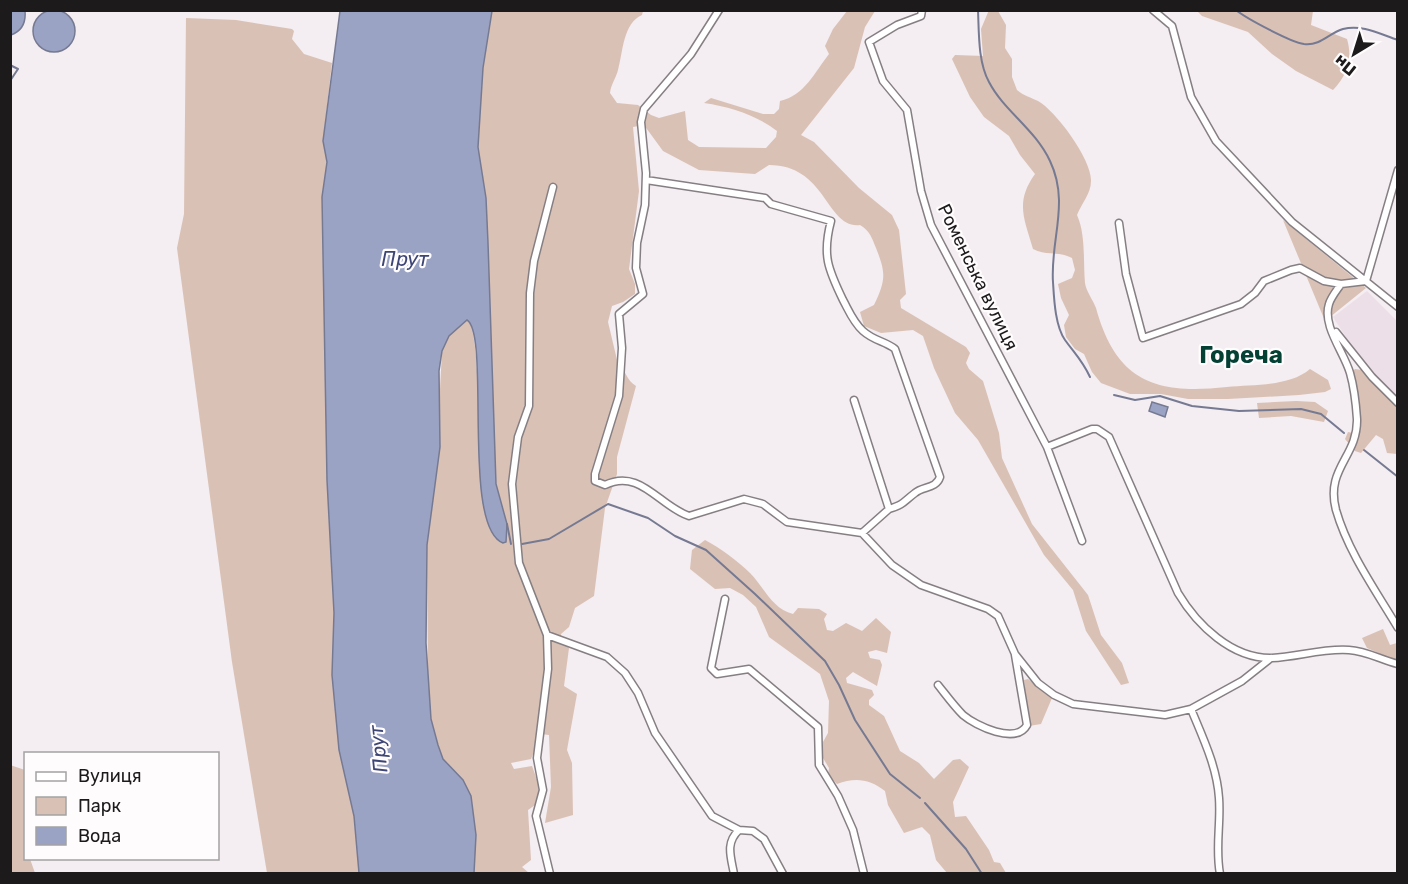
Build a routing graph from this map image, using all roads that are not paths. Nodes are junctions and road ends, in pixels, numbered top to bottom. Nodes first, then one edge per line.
1 (719, 10) edge
2 (922, 10) edge
3 (1154, 10) edge
4 (1398, 170) edge
5 (646, 180) junction
6 (553, 187) dead end
7 (1119, 223) dead end
8 (1366, 281) junction
9 (1341, 284) junction
10 (1398, 307) edge
11 (1331, 327) junction
12 (854, 400) dead end
13 (1398, 403) edge
14 (1047, 447) junction
15 (889, 509) junction
16 (862, 533) junction
17 (1082, 541) dead end
18 (726, 600) dead end
19 (1398, 628) edge
20 (547, 635) junction
21 (1015, 654) junction
22 (1271, 658) junction
23 (1398, 664) edge
24 (938, 686) dead end
25 (1191, 709) junction
26 (739, 830) junction
27 (550, 873) edge
28 (734, 873) edge
29 (783, 873) edge
30 (864, 873) edge
31 (1220, 873) edge

1 - 5 street
2 - 14 street, Роменська вулиця
3 - 8 street
4 - 8 street
5 - 15 street
5 - 16 street
6 - 20 street
7 - 9 street
8 - 9 street
8 - 10 street
9 - 11 street
11 - 13 street
11 - 19 street
12 - 15 street
14 - 17 street, Роменська вулиця
14 - 22 street
15 - 16 street
16 - 21 street
18 - 30 street
20 - 26 street
20 - 27 street
21 - 24 street
21 - 25 street
22 - 23 street
22 - 25 street
25 - 31 street
26 - 28 street
26 - 29 street

